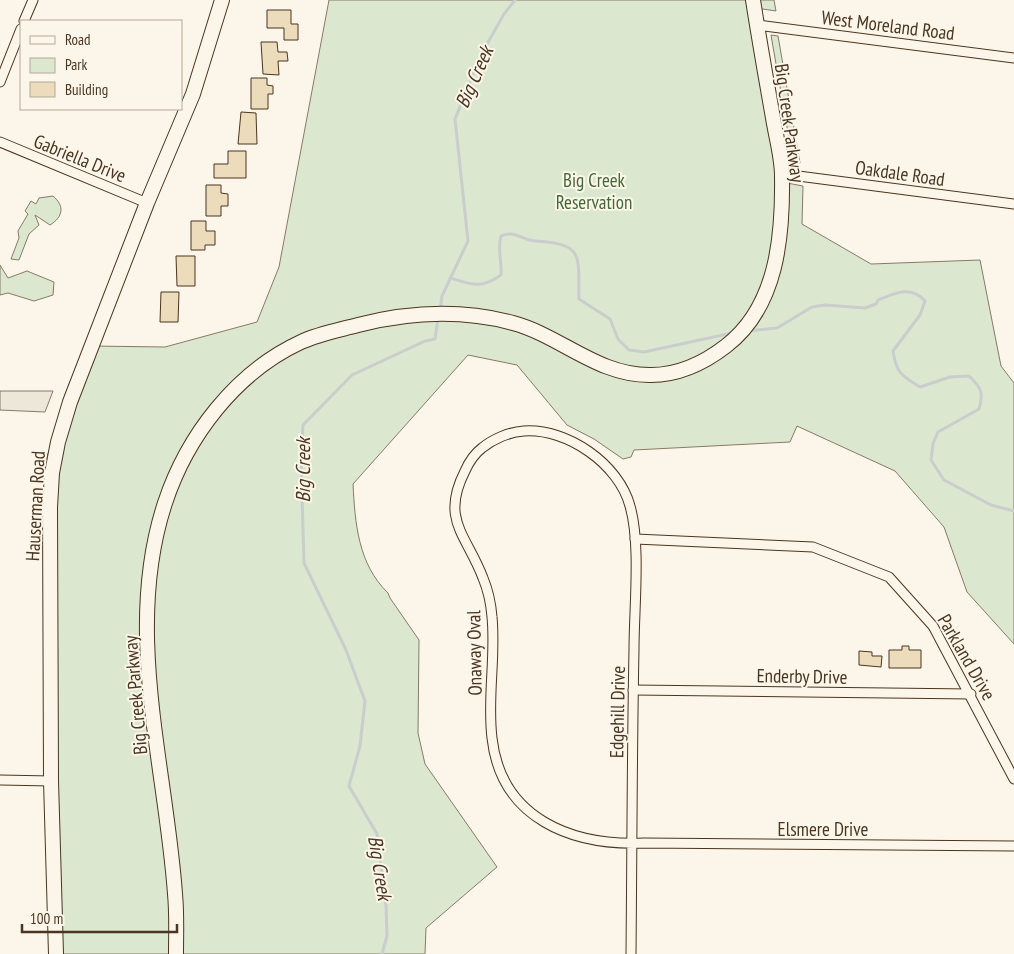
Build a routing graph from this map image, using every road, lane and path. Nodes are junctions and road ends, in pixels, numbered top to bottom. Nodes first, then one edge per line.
1 (33, 0) edge
2 (222, 0) edge
3 (753, 0) edge
4 (24, 20) edge
5 (757, 25) junction
6 (20, 31) edge
7 (1014, 58) edge
8 (4, 64) edge
9 (0, 82) edge
10 (0, 142) edge
11 (783, 174) junction
12 (147, 203) junction
13 (1014, 204) edge
14 (614, 475) joint
15 (635, 539) junction
16 (633, 690) junction
17 (971, 694) junction
18 (1014, 779) edge
19 (0, 780) edge
20 (51, 781) junction
21 (632, 844) junction
22 (1014, 846) edge
23 (56, 954) edge
24 (176, 954) edge
25 (631, 954) edge

1 - 4 street
2 - 12 street, Hauserman Road
3 - 5 street, Big Creek Parkway
5 - 7 street, West Moreland Road
5 - 11 street, Big Creek Parkway
6 - 8 street
8 - 9 street
10 - 12 street, Gabriella Drive
11 - 13 street, Oakdale Road
11 - 24 street, Big Creek Parkway
12 - 20 street, Hauserman Road
14 - 15 street, Edgehill Drive
14 - 21 street, Onaway Oval
15 - 16 street, Edgehill Drive
15 - 17 street, Parkland Drive
16 - 17 street, Enderby Drive
16 - 21 street, Edgehill Drive
17 - 18 street, Parkland Drive
19 - 20 street
20 - 23 street, Hauserman Road
21 - 22 street, Elsmere Drive
21 - 25 street, Edgehill Drive

